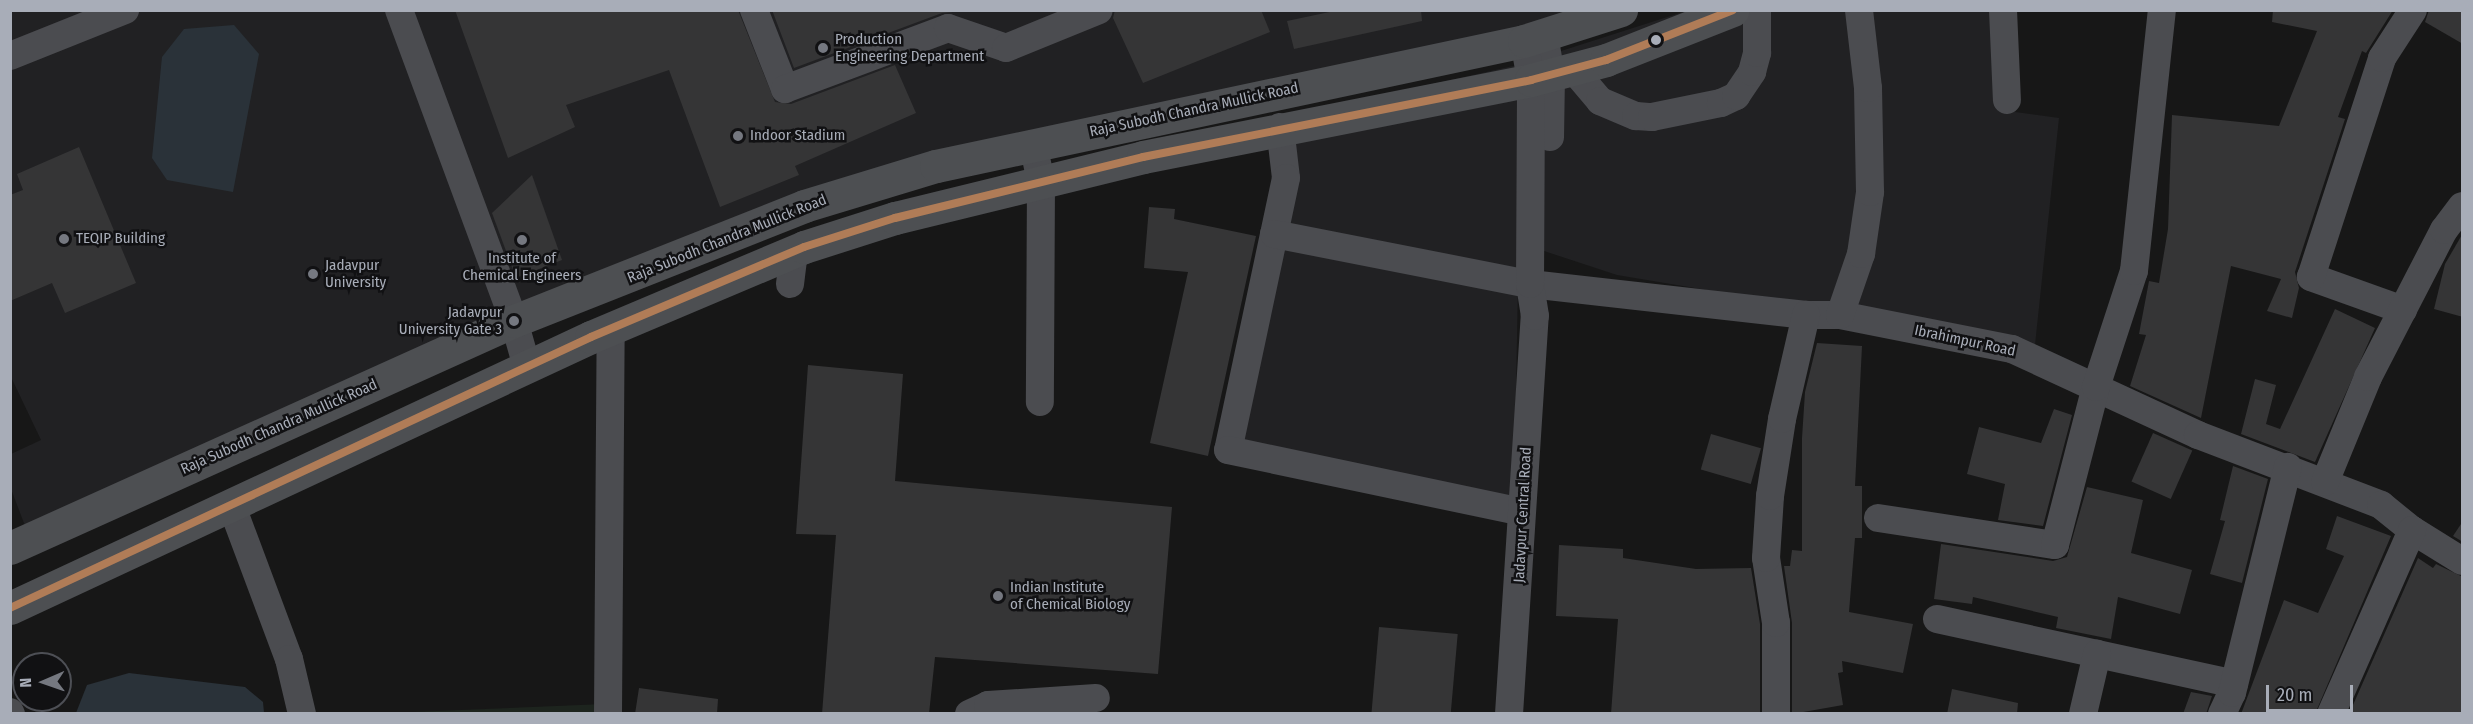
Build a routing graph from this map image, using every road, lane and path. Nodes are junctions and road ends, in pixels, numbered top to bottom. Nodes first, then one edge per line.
1 (124, 10) edge
2 (399, 10) edge
3 (754, 10) edge
4 (1099, 10) edge
5 (1621, 10) edge
6 (1733, 10) edge
7 (1757, 10) edge
8 (1859, 10) edge
9 (2003, 10) edge
10 (2162, 10) edge
11 (2413, 10) edge
12 (1534, 38) junction
13 (10, 56) edge
14 (1551, 74) junction
15 (2007, 100) dead end
16 (1280, 127) junction
17 (1033, 144) junction
18 (1041, 181) junction
19 (2463, 206) edge
20 (1274, 234) junction
21 (794, 251) junction
22 (790, 284) dead end
23 (1539, 285) junction
24 (2403, 310) junction
25 (1806, 315) junction
26 (1840, 315) junction
27 (514, 321) junction
28 (611, 328) junction
29 (527, 367) junction
30 (2096, 387) junction
31 (1040, 402) dead end
32 (2288, 467) junction
33 (2325, 482) junction
34 (231, 504) junction
35 (1521, 512) junction
36 (1878, 518) dead end
37 (2412, 531) junction
38 (10, 548) edge
39 (2463, 561) edge
40 (10, 608) edge
41 (1937, 619) dead end
42 (2097, 654) junction
43 (2234, 684) junction
44 (1096, 698) dead end
45 (302, 713) edge
46 (608, 714) edge
47 (969, 714) edge
48 (1509, 714) edge
49 (1776, 714) edge
50 (2083, 714) edge
51 (2222, 714) edge
52 (2331, 714) edge

1 - 13 street
2 - 27 street
3 - 4 street
5 - 12 main road, Raja Subodh Chandra Mullick Road
6 - 14 main road
7 - 14 street
8 - 26 street
9 - 15 street
10 - 30 street
11 - 24 street
12 - 14 street, Jadavpur Central Road
12 - 17 main road, Raja Subodh Chandra Mullick Road
14 - 16 main road
14 - 23 street, Jadavpur Central Road
16 - 18 main road
16 - 20 street
17 - 18 street
17 - 27 main road, Raja Subodh Chandra Mullick Road
18 - 21 main road
18 - 31 street
19 - 24 street
20 - 23 street, Ibrahimpur Road
20 - 35 street
21 - 22 street
21 - 28 main road
23 - 25 street, Ibrahimpur Road
23 - 35 street, Jadavpur Central Road
24 - 33 street
25 - 26 street, Ibrahimpur Road
25 - 49 street
26 - 30 street, Ibrahimpur Road
27 - 29 street
27 - 38 main road, Raja Subodh Chandra Mullick Road
28 - 29 main road
28 - 46 street
29 - 34 main road
30 - 32 street, Ibrahimpur Road
30 - 36 street
32 - 33 street, Ibrahimpur Road
32 - 43 street
33 - 37 street, Ibrahimpur Road
34 - 40 main road
34 - 45 street
35 - 48 street, Jadavpur Central Road
37 - 39 street, Ibrahimpur Road
37 - 52 street
41 - 42 street
42 - 43 street
42 - 50 street
43 - 51 street
44 - 47 street

